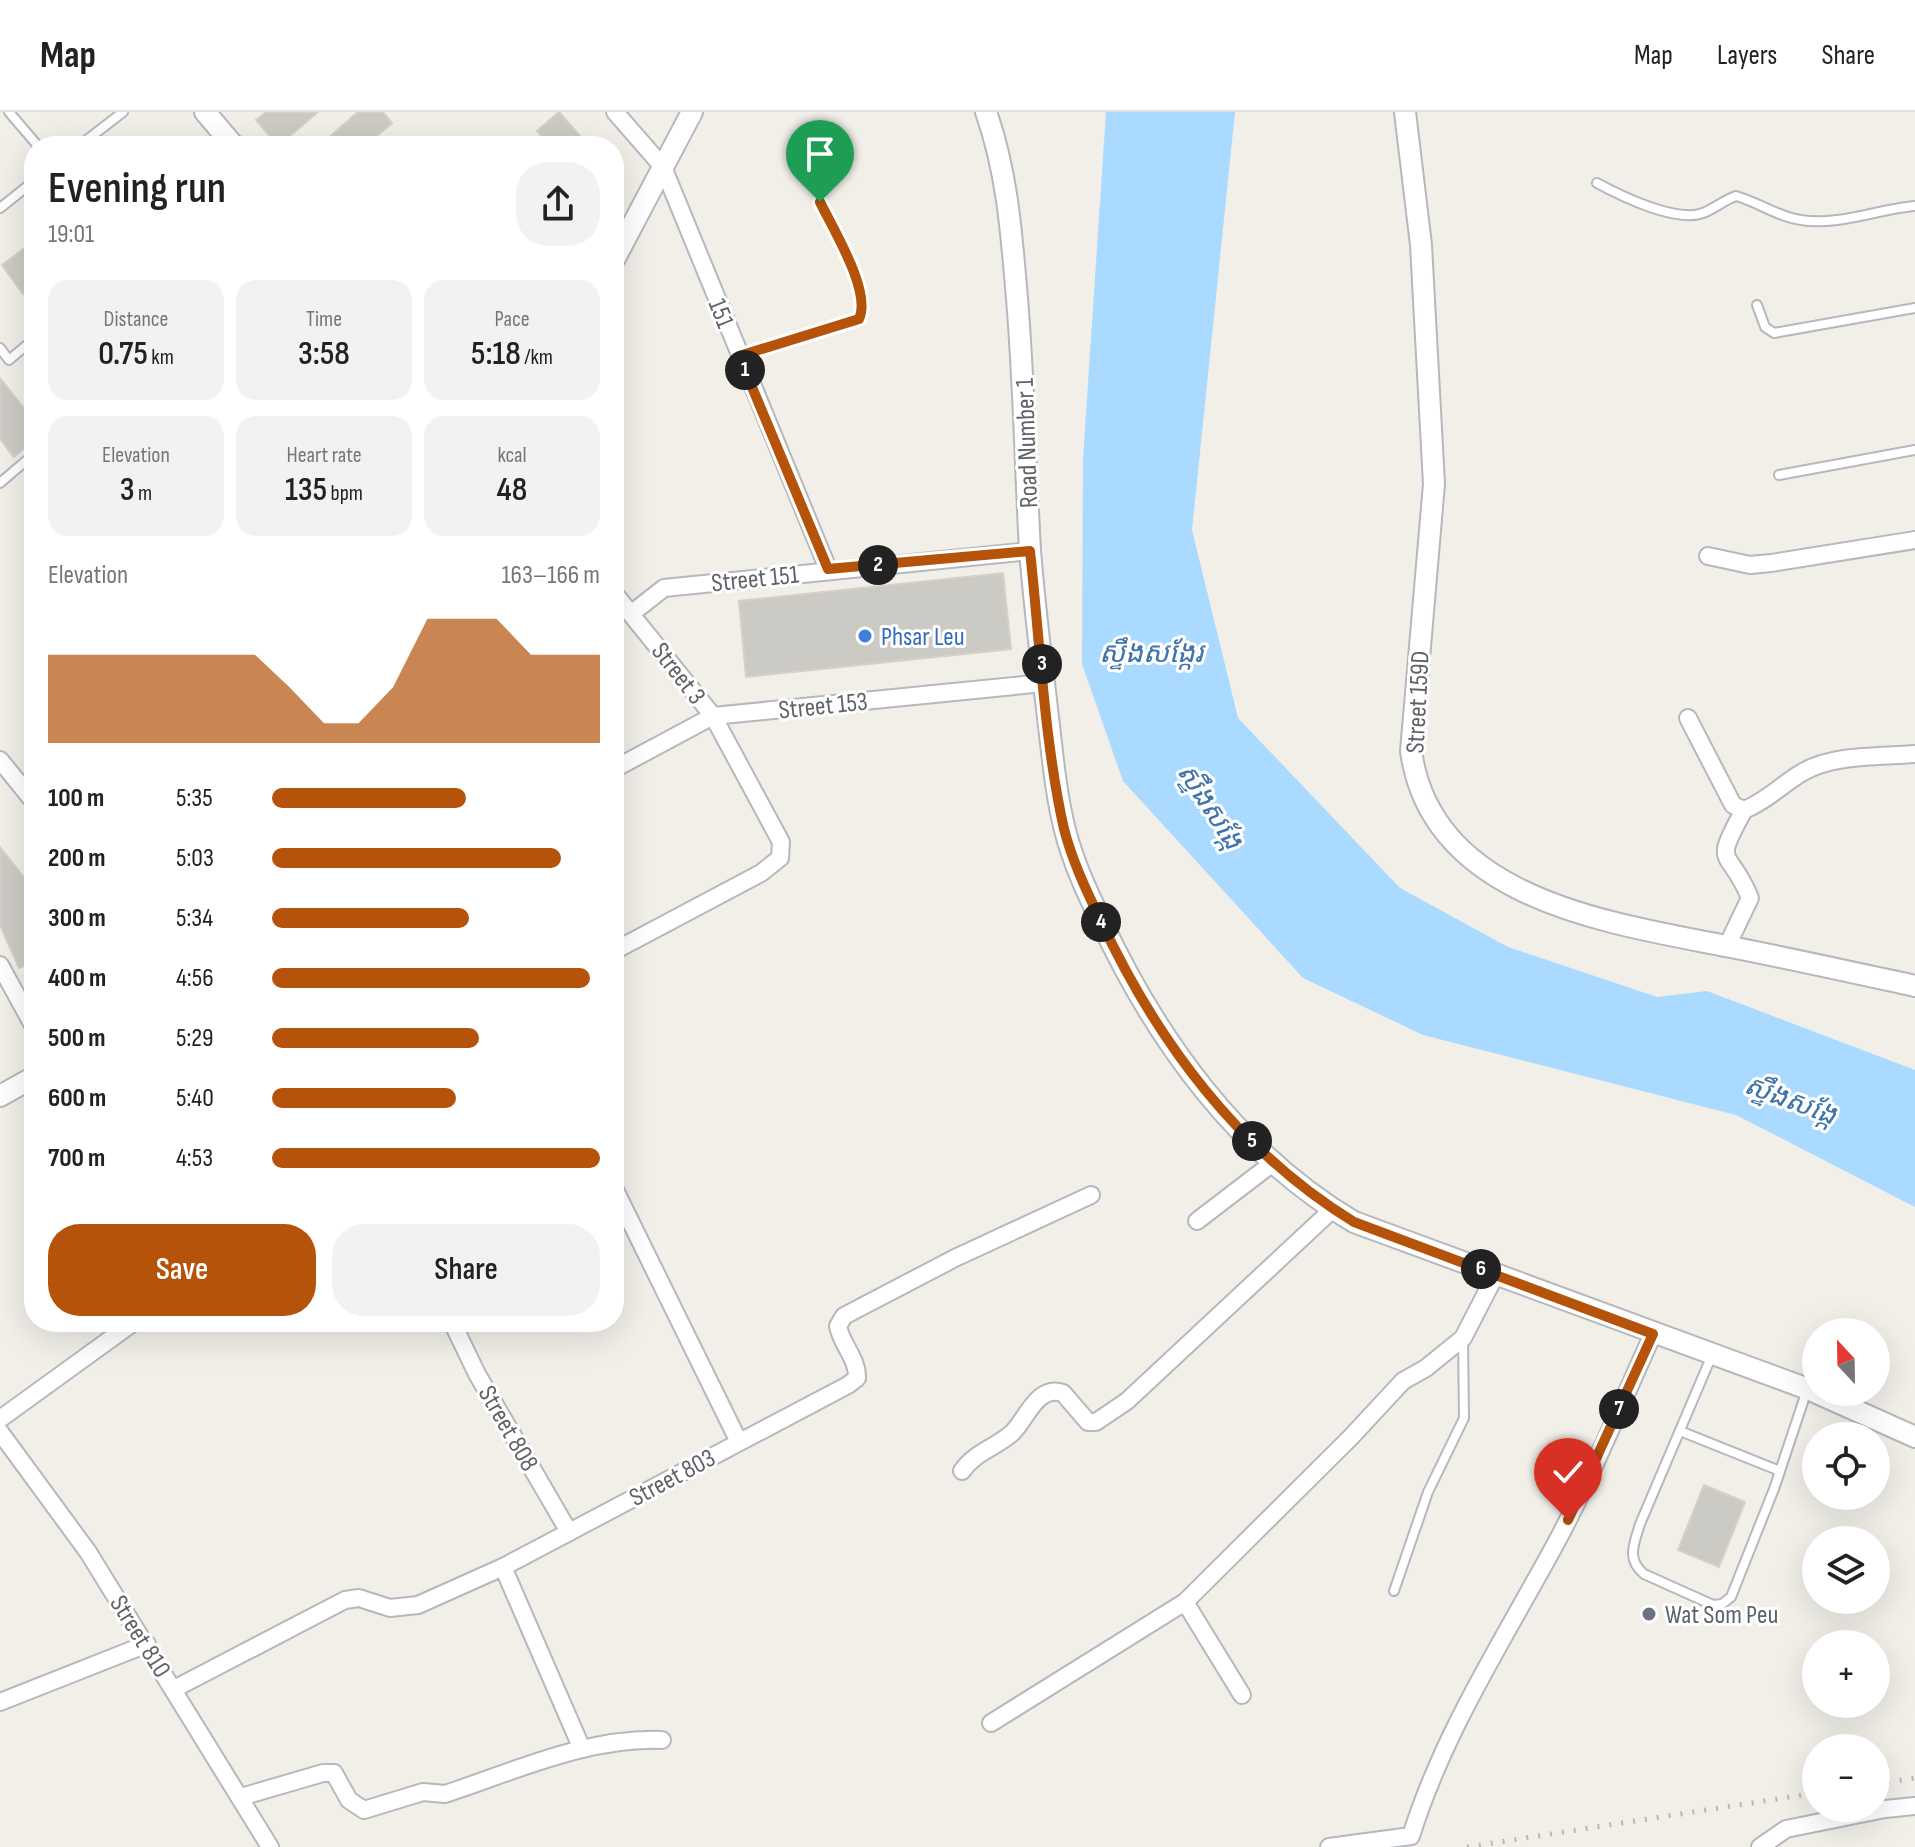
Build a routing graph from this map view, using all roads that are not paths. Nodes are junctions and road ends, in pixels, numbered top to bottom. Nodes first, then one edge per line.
1 (9, 112) edge
2 (123, 112) edge
3 (205, 112) edge
4 (615, 112) edge
5 (692, 112) edge
6 (986, 112) edge
7 (1405, 112) edge
8 (29, 136) edge
9 (92, 136) edge
10 (225, 136) edge
11 (663, 167) junction
12 (1597, 183) dead end
13 (24, 189) edge
14 (820, 202) dead end
15 (1915, 206) edge
16 (0, 208) edge
17 (624, 241) edge
18 (1757, 305) dead end
19 (1915, 308) edge
20 (24, 347) edge
21 (0, 348) edge
22 (739, 356) junction
23 (9, 360) junction
24 (0, 367) edge
25 (1915, 450) edge
26 (24, 462) edge
27 (0, 469) edge
28 (1779, 475) dead end
29 (3, 480) edge
30 (1915, 540) edge
31 (1030, 551) junction
32 (1708, 556) dead end
33 (828, 569) junction
34 (624, 604) edge
35 (632, 613) junction
36 (1044, 683) junction
37 (713, 716) junction
38 (1688, 718) dead end
39 (1915, 754) edge
40 (0, 760) edge
41 (624, 764) edge
42 (24, 790) edge
43 (1744, 810) junction
44 (624, 946) edge
45 (1727, 946) junction
46 (0, 965) edge
47 (1915, 986) edge
48 (24, 1009) edge
49 (24, 1083) edge
50 (0, 1096) edge
51 (1274, 1162) junction
52 (1091, 1195) dead end
53 (624, 1208) edge
54 (1333, 1209) junction
55 (1197, 1221) dead end
56 (1496, 1274) junction
57 (120, 1332) edge
58 (457, 1332) edge
59 (1653, 1334) junction
60 (1463, 1338) junction
61 (1712, 1355) junction
62 (1802, 1387) edge
63 (1802, 1406) edge
64 (1846, 1406) edge
65 (0, 1419) edge
66 (1680, 1431) junction
67 (0, 1432) edge
68 (1915, 1437) edge
69 (739, 1442) junction
70 (962, 1471) dead end
71 (1780, 1471) junction
72 (569, 1532) junction
73 (503, 1567) junction
74 (1394, 1591) dead end
75 (1185, 1602) junction
76 (147, 1644) junction
77 (174, 1689) junction
78 (1242, 1695) dead end
79 (0, 1702) edge
80 (991, 1723) dead end
81 (662, 1740) dead end
82 (582, 1749) junction
83 (241, 1797) junction
84 (1915, 1806) edge
85 (270, 1847) edge
86 (1329, 1847) edge
87 (1760, 1847) edge

1 - 8 lane
2 - 9 lane
3 - 10 street
4 - 11 street, 151
5 - 11 street
6 - 31 street, Road Number 1
7 - 45 street, Street 159D
11 - 17 street
11 - 22 street, 151
12 - 15 lane
13 - 16 lane
14 - 22 lane
18 - 19 lane
20 - 23 lane
21 - 23 lane
22 - 33 street, 151
23 - 24 lane
25 - 28 lane
26 - 29 lane
27 - 29 lane
30 - 32 street
31 - 33 street, Street 151
31 - 36 street, Road Number 1
33 - 35 street, Street 151
34 - 35 street, Street 3
35 - 37 street, Street 3
36 - 37 street, Street 153
36 - 51 street, Road Number 1
37 - 41 street, Street 153
37 - 44 street, Street 3
38 - 43 street
39 - 43 street
40 - 42 street
43 - 45 street
45 - 47 street, Street 159D
46 - 48 street
49 - 50 street
51 - 54 street, Road Number 1
51 - 55 street
52 - 69 street, Street 803
53 - 69 street
54 - 56 street, Road Number 1
54 - 70 street
56 - 59 street, Road Number 1
56 - 60 street
57 - 65 street
58 - 72 street, Street 808
59 - 61 street, Road Number 1
59 - 86 street
60 - 74 lane
60 - 75 street
61 - 62 street, Road Number 1
61 - 66 lane
63 - 71 lane
64 - 68 street, Road Number 1
66 - 71 lane
66 - 71 lane
67 - 76 street, Street 810
69 - 72 street, Street 803
72 - 73 street, Street 803
73 - 77 street, Street 803
73 - 82 street
75 - 78 street
75 - 80 street
76 - 77 street, Street 810
76 - 79 street
77 - 83 street, Street 810
81 - 82 street
82 - 83 street
83 - 85 street, Street 810
84 - 87 street

